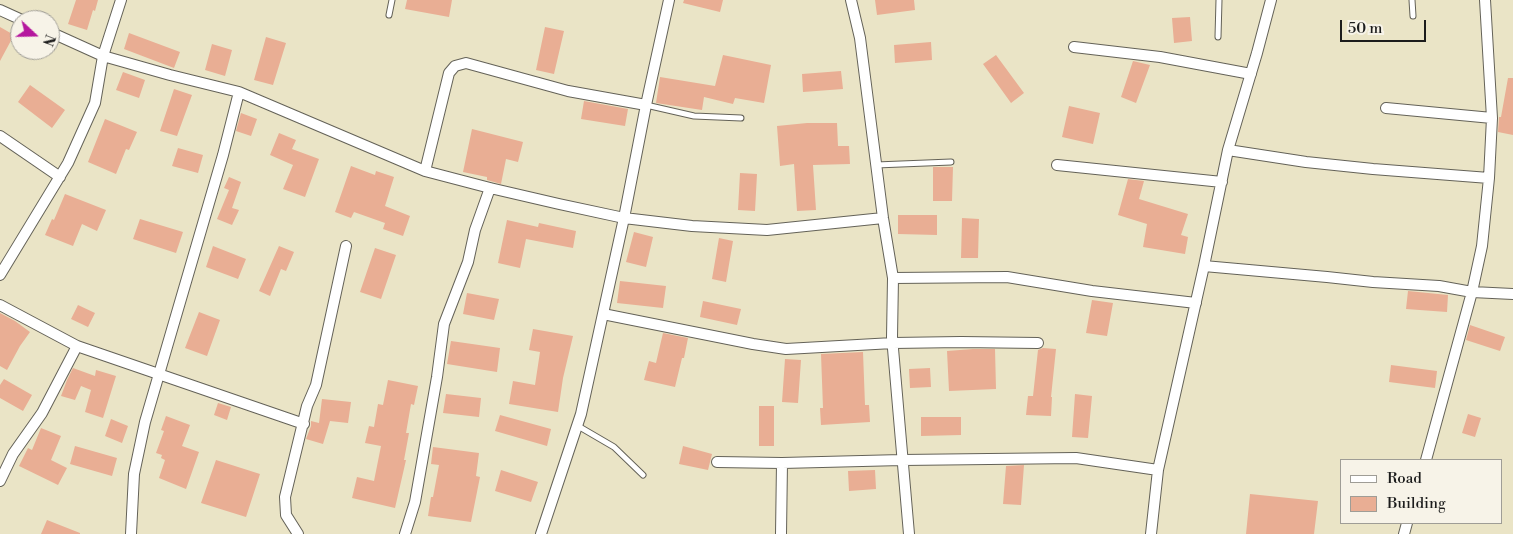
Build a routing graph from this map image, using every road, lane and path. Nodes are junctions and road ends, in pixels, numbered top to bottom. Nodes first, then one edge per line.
1 (121, 0) edge
2 (392, 0) edge
3 (669, 0) edge
4 (851, 0) edge
5 (1218, 0) edge
6 (1271, 0) edge
7 (1412, 0) edge
8 (1485, 0) edge
9 (389, 15) dead end
10 (1413, 16) dead end
11 (60, 36) edge
12 (1218, 38) dead end
13 (1074, 47) dead end
14 (104, 56) junction
15 (1251, 74) junction
16 (239, 92) junction
17 (646, 105) junction
18 (1386, 108) dead end
19 (741, 118) dead end
20 (1492, 118) junction
21 (0, 136) edge
22 (1228, 150) junction
23 (951, 162) dead end
24 (876, 165) junction
25 (1057, 165) dead end
26 (425, 171) junction
27 (60, 177) junction
28 (1488, 178) junction
29 (1222, 182) junction
30 (490, 188) junction
31 (624, 218) junction
32 (883, 218) junction
33 (346, 246) dead end
34 (1204, 266) junction
35 (0, 275) edge
36 (893, 278) junction
37 (1472, 292) junction
38 (1513, 294) edge
39 (1196, 303) junction
40 (0, 305) edge
41 (603, 314) junction
42 (893, 343) junction
43 (1038, 343) dead end
44 (77, 346) junction
45 (159, 373) junction
46 (304, 424) junction
47 (578, 426) junction
48 (1426, 459) edge
49 (902, 460) junction
50 (717, 462) dead end
51 (782, 464) junction
52 (1158, 470) junction
53 (643, 475) dead end
54 (0, 481) edge
55 (131, 534) edge
56 (298, 534) edge
57 (405, 534) edge
58 (541, 534) edge
59 (781, 534) edge
60 (909, 534) edge
61 (1151, 534) edge

1 - 14 street
2 - 9 lane
3 - 17 street
4 - 24 street
5 - 12 lane
6 - 15 street
7 - 10 lane
8 - 20 street
11 - 14 street
13 - 15 street
14 - 16 street
14 - 27 street
15 - 22 street
16 - 26 street
16 - 45 street
17 - 19 lane
17 - 26 street
17 - 31 street
18 - 20 street
20 - 28 street
21 - 27 street
22 - 28 street
22 - 29 street
23 - 24 lane
24 - 32 street
25 - 29 street
26 - 30 street
27 - 35 street
28 - 37 street
29 - 34 street
30 - 31 street
30 - 57 street
31 - 32 street
31 - 41 street
32 - 36 street
33 - 46 street
34 - 37 street
34 - 39 street
36 - 39 street
36 - 42 street
37 - 38 street
37 - 48 street
39 - 52 street
40 - 44 street
41 - 42 street
41 - 47 street
42 - 43 street
42 - 49 street
44 - 45 street
44 - 54 street
45 - 46 street
45 - 55 street
46 - 56 street
47 - 53 lane
47 - 58 street
49 - 51 street
49 - 52 street
49 - 60 street
50 - 51 street
51 - 59 street
52 - 61 street

